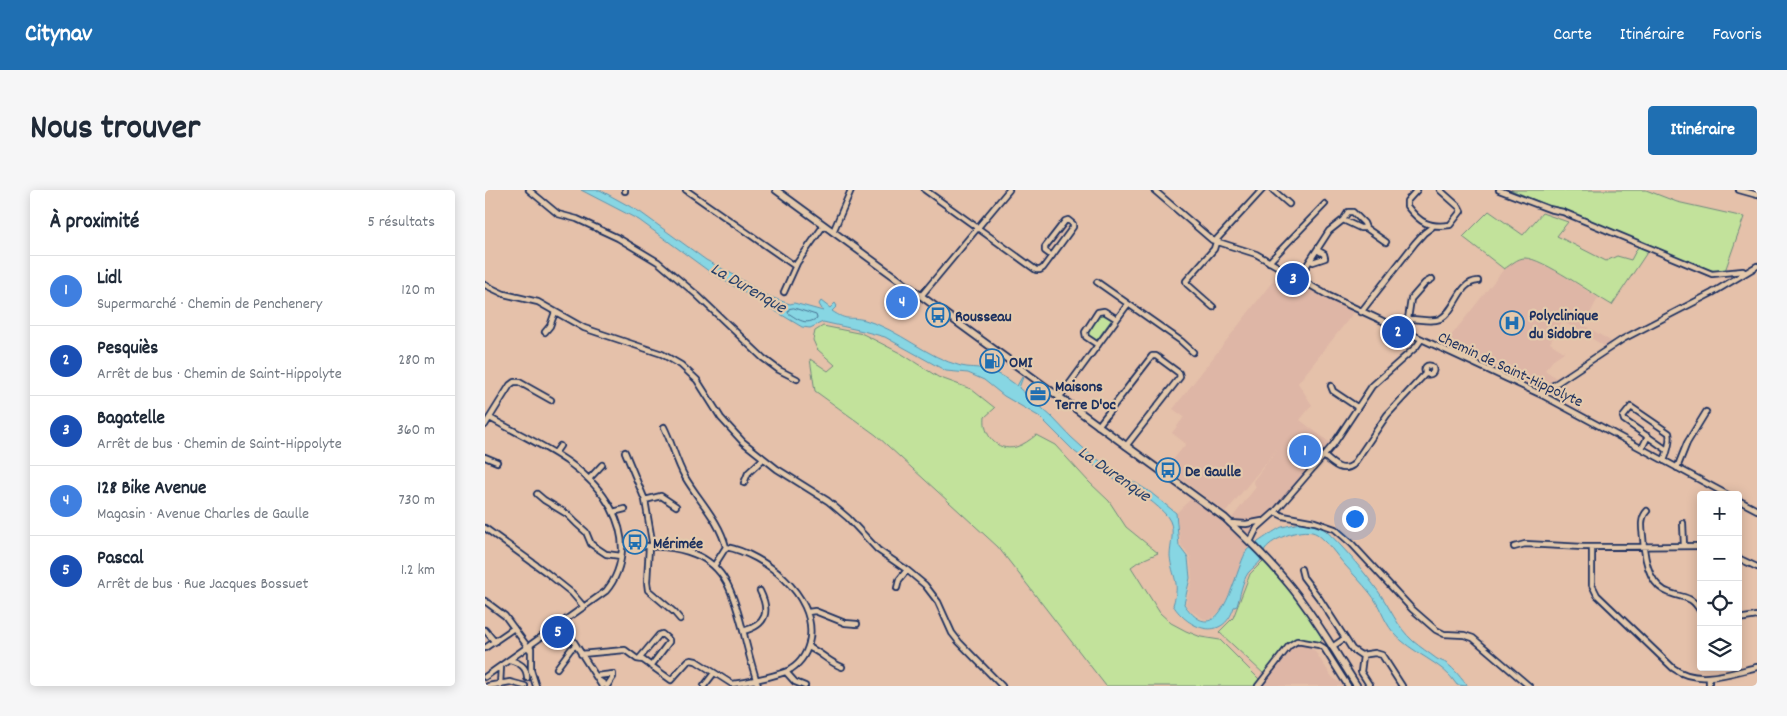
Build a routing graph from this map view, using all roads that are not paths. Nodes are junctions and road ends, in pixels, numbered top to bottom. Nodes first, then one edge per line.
1 (529, 190) edge
2 (686, 190) edge
3 (776, 190) edge
4 (851, 190) edge
5 (925, 190) edge
6 (1009, 190) edge
7 (1154, 190) edge
8 (1262, 190) edge
9 (1273, 190) edge
10 (1417, 190) edge
11 (1440, 190) edge
12 (1499, 190) edge
13 (1739, 190) edge
14 (1757, 195) edge
15 (1289, 204) dead end
16 (1325, 204) dead end
17 (1343, 220) junction
18 (1423, 222) junction
19 (824, 225) junction
20 (1433, 226) junction
21 (977, 228) junction
22 (1366, 228) junction
23 (833, 232) junction
24 (1424, 233) junction
25 (1216, 242) junction
26 (1386, 242) dead end
27 (1317, 250) junction
28 (1052, 256) junction
29 (1311, 260) junction
30 (1269, 262) junction
31 (795, 266) junction
32 (1757, 266) edge
33 (1745, 273) junction
34 (1432, 278) dead end
35 (1298, 279) junction
36 (1479, 281) dead end
37 (1097, 282) dead end
38 (485, 285) edge
39 (783, 292) dead end
40 (921, 296) junction
41 (1128, 304) junction
42 (1213, 307) dead end
43 (555, 312) junction
44 (1361, 312) junction
45 (1117, 319) junction
46 (1407, 319) junction
47 (1402, 330) junction
48 (545, 332) dead end
49 (1421, 340) junction
50 (1097, 345) junction
51 (1193, 352) dead end
52 (1426, 373) dead end
53 (797, 379) dead end
54 (1331, 386) dead end
55 (1540, 394) junction
56 (1059, 398) junction
57 (551, 400) dead end
58 (1357, 407) junction
59 (1706, 412) dead end
60 (490, 418) junction
61 (485, 425) edge
62 (1098, 426) junction
63 (664, 427) dead end
64 (1650, 437) junction
65 (560, 446) dead end
66 (1126, 446) junction
67 (1642, 448) junction
68 (1667, 450) junction
69 (625, 452) dead end
70 (555, 453) junction
71 (1324, 456) junction
72 (485, 457) edge
73 (763, 459) junction
74 (1664, 461) junction
75 (497, 462) dead end
76 (602, 465) dead end
77 (1677, 468) junction
78 (589, 479) junction
79 (744, 483) dead end
80 (1720, 491) edge
81 (537, 494) dead end
82 (645, 500) junction
83 (1742, 504) edge
84 (676, 506) dead end
85 (625, 509) dead end
86 (1757, 510) edge
87 (1647, 511) dead end
88 (613, 512) junction
89 (1275, 512) junction
90 (1263, 521) junction
91 (1230, 522) junction
92 (1683, 522) dead end
93 (485, 528) edge
94 (1251, 543) junction
95 (622, 545) junction
96 (1683, 546) junction
97 (1697, 546) edge
98 (651, 547) junction
99 (726, 547) junction
100 (1514, 547) dead end
101 (1592, 547) junction
102 (1644, 547) junction
103 (621, 556) junction
104 (1742, 560) edge
105 (714, 566) junction
106 (1757, 567) edge
107 (1301, 569) dead end
108 (907, 570) junction
109 (897, 588) dead end
110 (760, 590) dead end
111 (485, 601) edge
112 (1697, 605) edge
113 (584, 607) junction
114 (808, 612) junction
115 (1757, 616) edge
116 (1742, 618) edge
117 (680, 619) dead end
118 (562, 623) junction
119 (857, 624) dead end
120 (514, 628) junction
121 (485, 630) edge
122 (743, 632) junction
123 (1345, 638) junction
124 (495, 642) junction
125 (575, 646) junction
126 (808, 647) junction
127 (1332, 647) junction
128 (485, 648) edge
129 (529, 648) junction
130 (581, 654) junction
131 (1363, 656) junction
132 (639, 659) junction
133 (510, 660) junction
134 (501, 666) junction
135 (651, 666) junction
136 (842, 667) dead end
137 (1757, 667) edge
138 (557, 668) dead end
139 (786, 672) junction
140 (714, 673) junction
141 (529, 674) junction
142 (485, 677) edge
143 (1709, 677) junction
144 (597, 678) junction
145 (756, 678) junction
146 (671, 680) junction
147 (500, 685) edge
148 (733, 685) edge
149 (488, 686) edge
150 (523, 686) edge
151 (536, 686) edge
152 (602, 686) edge
153 (607, 686) edge
154 (670, 686) edge
155 (704, 686) edge
156 (758, 686) edge
157 (805, 686) edge
158 (1002, 686) edge
159 (1258, 686) edge
160 (1348, 686) edge
161 (1357, 686) edge
162 (1370, 686) edge
163 (1402, 686) edge
164 (1529, 686) edge
165 (1709, 686) edge

1 - 53 street
2 - 31 street
3 - 19 main road
4 - 23 street
5 - 21 street
6 - 21 street
7 - 25 street, Chemin de Saint-Hippolyte
8 - 25 street
9 - 15 street
10 - 18 street
11 - 20 street
12 - 33 street
13 - 14 street
16 - 30 street
17 - 22 street
17 - 22 street
17 - 27 street
18 - 20 street
18 - 24 street
19 - 23 main road
19 - 31 street
20 - 24 street
21 - 28 street
21 - 40 street
22 - 26 street
23 - 40 main road
24 - 44 street
25 - 30 street, Chemin de Saint-Hippolyte
25 - 42 street
27 - 29 street
27 - 29 street
28 - 28 street
29 - 35 street
30 - 35 street, Chemin de Saint-Hippolyte
31 - 39 street
32 - 33 street
33 - 55 street
34 - 46 street
35 - 44 street, Chemin de Saint-Hippolyte
36 - 46 street
37 - 41 street
38 - 43 street
40 - 56 main road
41 - 45 street
41 - 51 street
43 - 48 street
43 - 73 street
44 - 47 street, Chemin de Saint-Hippolyte
45 - 50 street
45 - 50 street
46 - 47 street
47 - 49 street, Chemin de Saint-Hippolyte
49 - 55 street, Chemin de Saint-Hippolyte
49 - 58 street
50 - 56 street
52 - 71 street
54 - 58 street
55 - 67 street, Chemin de Saint-Hippolyte
56 - 62 main road
57 - 60 street
58 - 71 street
59 - 77 street
60 - 61 street
60 - 70 street
62 - 66 main road
62 - 66 street
63 - 99 street
64 - 67 street
64 - 68 street
64 - 68 street
65 - 70 street
66 - 91 main road
67 - 74 street, Chemin de Saint-Hippolyte
68 - 74 street
69 - 82 street
70 - 78 street
71 - 89 street
72 - 75 street
73 - 79 street
73 - 108 street
74 - 77 street, Chemin de Saint-Hippolyte
76 - 78 street
77 - 80 street, Chemin de Saint-Hippolyte
78 - 88 street
81 - 103 street
82 - 84 street
82 - 98 street
83 - 86 street
85 - 88 street
87 - 102 street
88 - 95 street
89 - 90 street
89 - 164 street
90 - 91 street
90 - 94 street
91 - 94 main road
92 - 96 street
93 - 113 street
94 - 127 main road
95 - 98 street
95 - 103 street
96 - 97 street
96 - 102 street
98 - 105 street
98 - 117 street
99 - 105 street
99 - 114 street
100 - 101 street
101 - 102 street
101 - 143 street
102 - 112 street
103 - 113 street
104 - 106 street
105 - 122 street
107 - 123 street
108 - 109 street
108 - 158 street
110 - 122 street
111 - 120 street
113 - 118 street
114 - 119 street
114 - 126 street
115 - 116 street
118 - 125 street
118 - 129 street
120 - 124 street
120 - 129 street
121 - 124 street
122 - 145 street
123 - 127 street
123 - 131 street
124 - 128 street
125 - 130 street
125 - 138 street
126 - 136 street
126 - 139 street
127 - 161 main road
129 - 133 street
129 - 141 street
130 - 132 street
130 - 144 street
131 - 162 street
131 - 163 street
132 - 135 street
132 - 135 street
133 - 134 street
133 - 141 street
134 - 142 street
134 - 147 street
135 - 146 street
137 - 143 street
139 - 145 street
139 - 157 street
140 - 146 street
140 - 148 street
140 - 155 street
141 - 150 street
141 - 151 street
143 - 165 street
144 - 152 street
144 - 153 street
144 - 153 street
145 - 148 street
145 - 156 street
146 - 154 street
147 - 149 street
147 - 150 street
159 - 160 street

